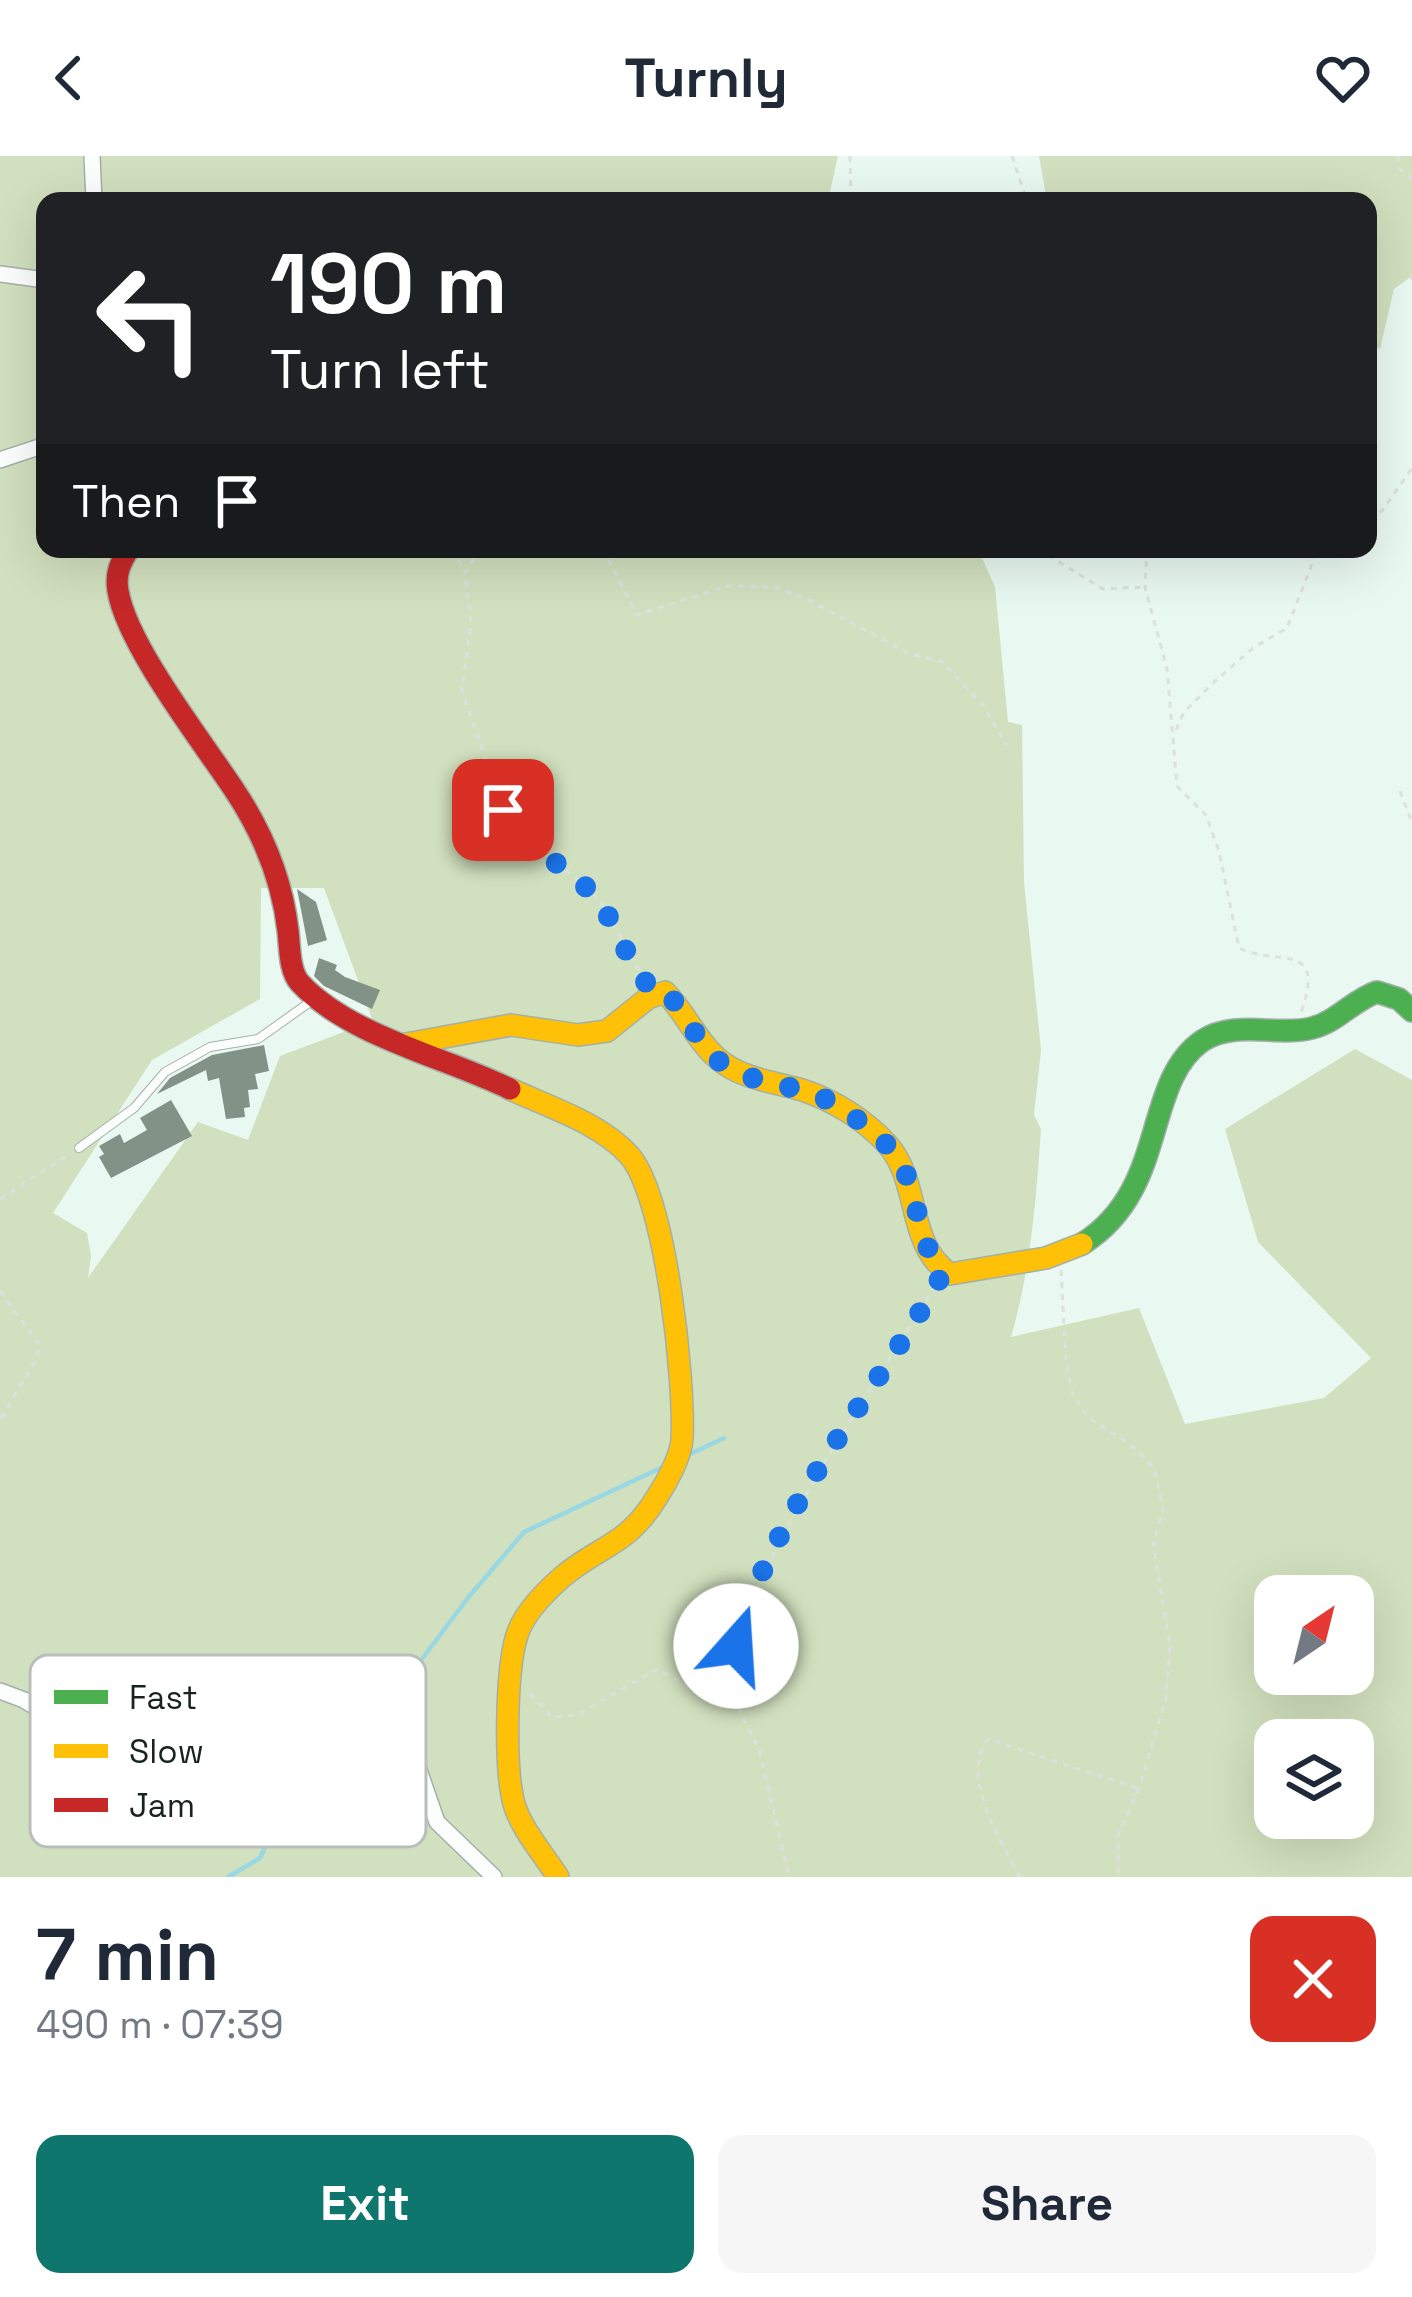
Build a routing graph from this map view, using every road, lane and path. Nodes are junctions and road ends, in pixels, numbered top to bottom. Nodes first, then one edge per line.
1 (92, 156) edge
2 (850, 156) edge
3 (1012, 156) edge
4 (1398, 156) edge
5 (1412, 179) edge
6 (94, 192) edge
7 (851, 192) edge
8 (1025, 192) edge
9 (0, 274) edge
10 (1412, 274) edge
11 (36, 279) edge
12 (1412, 284) edge
13 (36, 449) edge
14 (0, 460) edge
15 (1412, 468) edge
16 (1377, 513) edge
17 (123, 558) edge
18 (458, 558) edge
19 (474, 558) edge
20 (608, 558) edge
21 (1053, 558) edge
22 (1147, 558) edge
23 (1314, 558) edge
24 (465, 573) junction
25 (1145, 587) junction
26 (1174, 736) junction
27 (1006, 746) dead end
28 (1400, 791) dead end
29 (1412, 823) edge
30 (656, 994) junction
31 (315, 998) junction
32 (1412, 1011) edge
33 (1287, 1031) junction
34 (400, 1045) junction
35 (79, 1148) joint
36 (0, 1199) edge
37 (1060, 1255) junction
38 (943, 1273) junction
39 (0, 1291) edge
40 (0, 1420) edge
41 (511, 1671) junction
42 (0, 1691) edge
43 (30, 1704) edge
44 (737, 1705) junction
45 (1139, 1789) junction
46 (426, 1790) edge
47 (494, 1877) edge
48 (558, 1877) edge
49 (789, 1877) edge
50 (1021, 1877) edge
51 (1118, 1877) edge

1 - 6 street
2 - 7 path
3 - 8 path
4 - 5 path
9 - 11 street
10 - 12 path
13 - 14 street
15 - 16 path
17 - 31 street
18 - 24 path
19 - 24 path
20 - 27 path
21 - 25 path
22 - 25 path
23 - 26 path
24 - 30 path
25 - 26 path
26 - 33 path
28 - 29 path
30 - 34 street
30 - 38 street
31 - 34 street
31 - 35 lane
32 - 33 street
33 - 37 street
34 - 41 street
35 - 36 path
37 - 38 street
37 - 45 path
38 - 44 path
39 - 40 path
41 - 44 path
41 - 48 street
42 - 43 street
44 - 49 path
45 - 50 path
45 - 51 path
46 - 47 street

